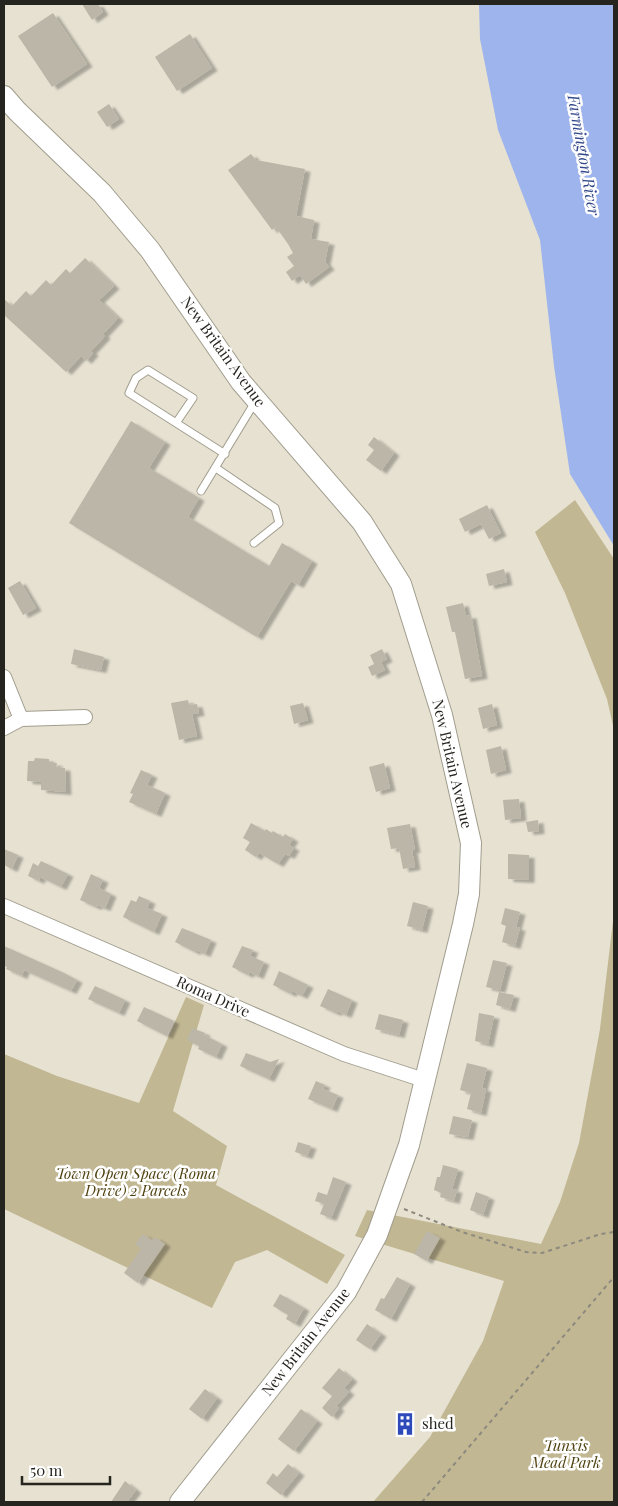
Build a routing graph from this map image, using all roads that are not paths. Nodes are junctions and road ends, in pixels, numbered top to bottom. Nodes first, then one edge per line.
1 (4, 96) edge
2 (256, 400) junction
3 (176, 423) junction
4 (225, 454) junction
5 (216, 468) junction
6 (201, 492) dead end
7 (254, 543) dead end
8 (4, 677) edge
9 (85, 717) dead end
10 (21, 719) junction
11 (4, 728) edge
12 (4, 906) edge
13 (424, 1080) junction
14 (180, 1502) edge

1 - 2 street, New Britain Avenue
2 - 4 lane
2 - 13 street, New Britain Avenue
3 - 3 lane
3 - 4 lane
4 - 5 lane
5 - 6 lane
5 - 7 lane
8 - 10 street
9 - 10 street
10 - 11 street
12 - 13 street, Roma Drive
13 - 14 street, New Britain Avenue

